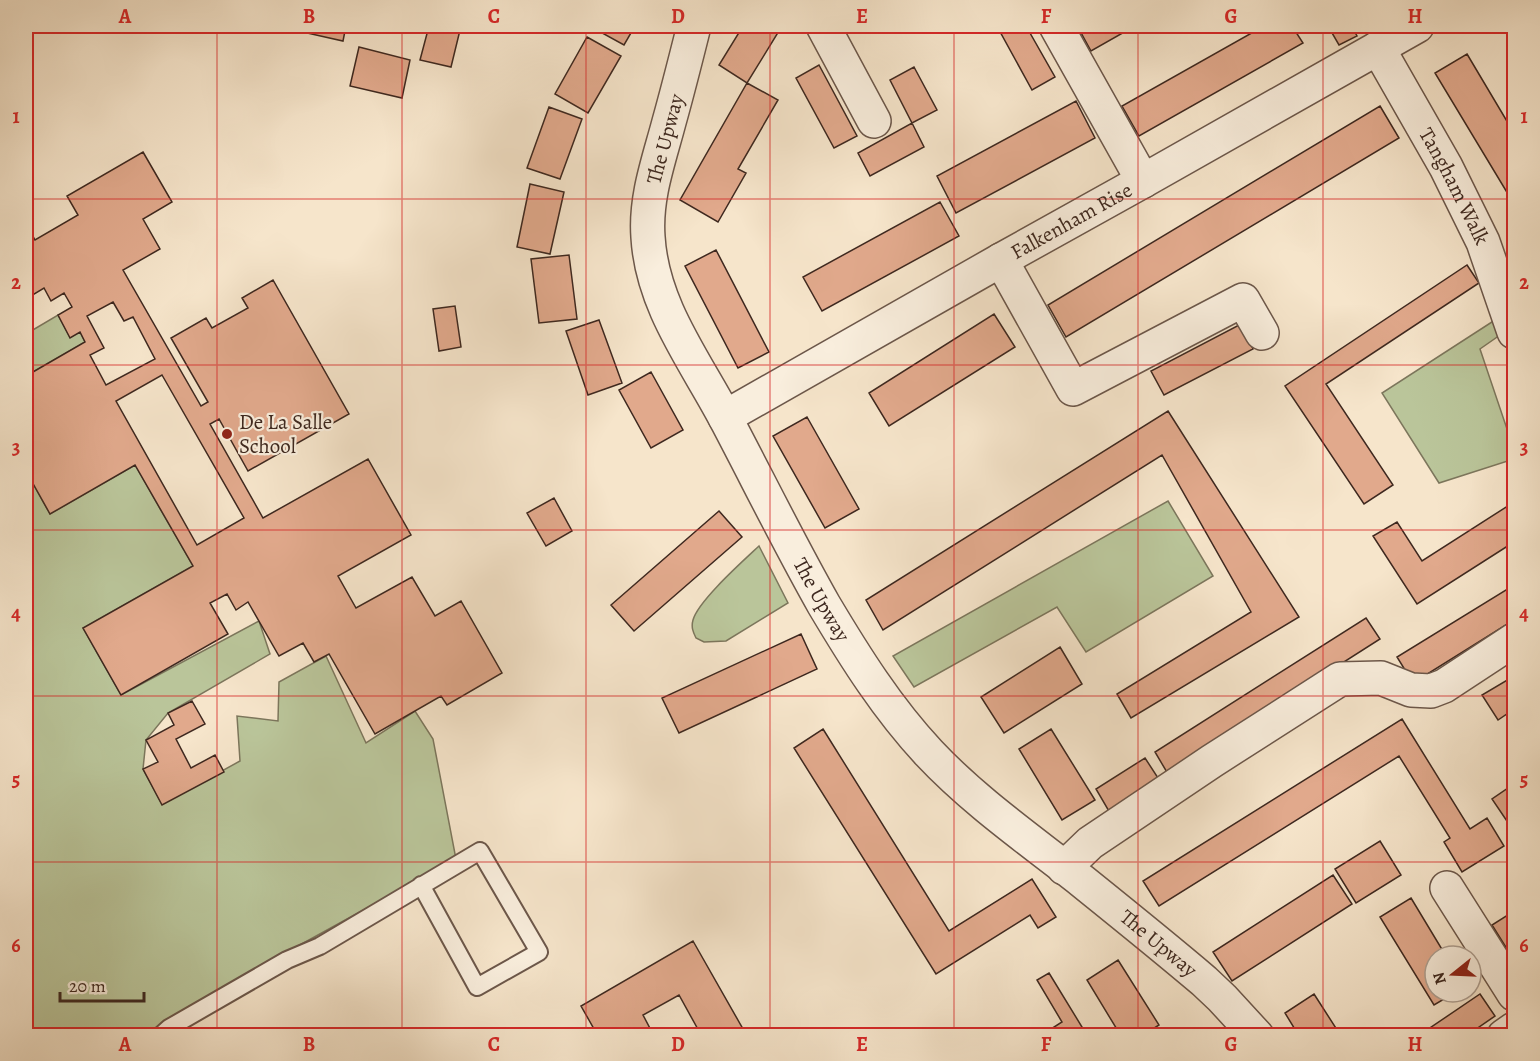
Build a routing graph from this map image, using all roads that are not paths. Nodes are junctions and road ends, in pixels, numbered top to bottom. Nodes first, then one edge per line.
1 (694, 26) edge
2 (823, 26) edge
3 (1056, 26) edge
4 (1417, 26) edge
5 (1378, 48) junction
6 (874, 120) dead end
7 (1143, 181) junction
8 (1001, 260) junction
9 (1515, 332) edge
10 (1262, 333) dead end
11 (725, 417) junction
12 (1515, 640) edge
13 (1064, 868) junction
14 (421, 885) junction
15 (1447, 888) dead end
16 (1515, 994) edge
17 (1515, 1029) edge
18 (160, 1035) edge
19 (1257, 1035) edge
20 (1504, 1035) edge

1 - 11 street, The Upway
2 - 6 street
3 - 7 street
4 - 5 street, Falkenham Rise
5 - 7 street, Falkenham Rise
5 - 9 street, Tangham Walk
7 - 8 street, Falkenham Rise
8 - 10 street
8 - 11 street, Falkenham Rise
11 - 13 street, The Upway
12 - 13 street
13 - 19 street, The Upway
14 - 14 lane
14 - 18 lane
15 - 16 street
17 - 20 street

